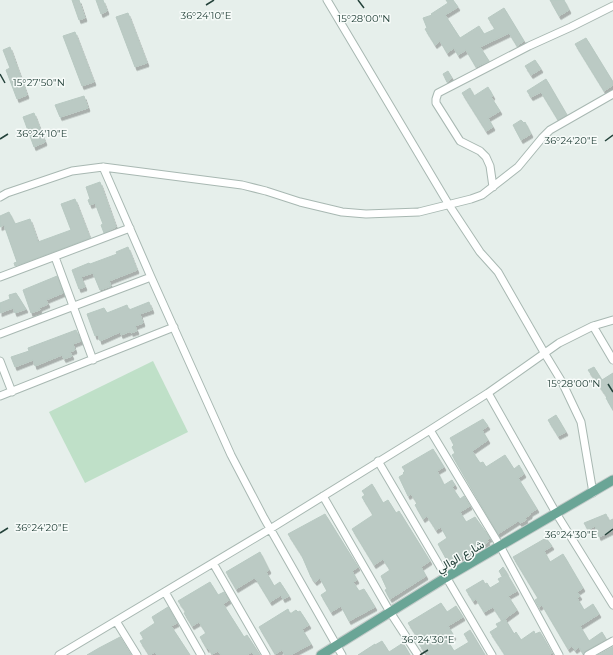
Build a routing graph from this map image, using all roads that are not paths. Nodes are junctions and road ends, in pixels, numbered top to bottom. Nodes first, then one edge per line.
1 (327, 0) edge
2 (613, 6) edge
3 (613, 94) edge
4 (103, 167) junction
5 (493, 187) junction
6 (0, 197) edge
7 (449, 205) junction
8 (130, 228) junction
9 (55, 257) junction
10 (0, 277) edge
11 (151, 277) junction
12 (73, 307) junction
13 (613, 320) edge
14 (593, 326) junction
15 (174, 327) junction
16 (0, 334) edge
17 (545, 354) junction
18 (92, 360) junction
19 (613, 360) edge
20 (0, 361) edge
21 (12, 392) junction
22 (488, 394) junction
23 (0, 396) edge
24 (430, 430) junction
25 (378, 461) junction
26 (613, 480) edge
27 (593, 493) junction
28 (323, 496) junction
29 (556, 513) junction
30 (270, 529) junction
31 (500, 546) junction
32 (214, 563) junction
33 (445, 578) junction
34 (165, 592) junction
35 (613, 605) edge
36 (390, 612) junction
37 (116, 621) junction
38 (613, 641) edge
39 (336, 646) junction
40 (64, 654) edge
41 (137, 655) edge
42 (201, 655) edge
43 (266, 655) edge
44 (321, 655) edge
45 (342, 655) edge
46 (418, 655) edge
47 (492, 655) edge
48 (559, 655) edge
49 (588, 655) edge

1 - 7 street
2 - 5 street
3 - 5 street
4 - 6 street
4 - 7 street
4 - 8 street
5 - 7 street
7 - 17 street
8 - 9 street
8 - 11 street
9 - 10 street
9 - 12 street
11 - 12 street
11 - 15 street
12 - 16 street
12 - 18 street
13 - 14 street
14 - 17 street
14 - 19 street
15 - 18 street
15 - 30 street
17 - 22 street
17 - 27 street
18 - 21 street
20 - 21 street
21 - 23 street
22 - 24 street
22 - 29 street
24 - 25 street
24 - 31 street
25 - 28 street
25 - 33 street
26 - 27 main road, شارع الوالي
27 - 29 main road, شارع الوالي
28 - 30 street
28 - 36 street
29 - 31 main road, شارع الوالي
29 - 35 street
30 - 32 street
30 - 39 street
31 - 33 main road, شارع الوالي
31 - 48 street
32 - 34 street
32 - 43 street
33 - 36 main road, شارع الوالي
33 - 47 street
34 - 37 street
34 - 42 street
36 - 39 main road, شارع الوالي
36 - 46 street
37 - 40 street
37 - 41 street
38 - 49 street
39 - 44 main road, شارع الوالي
39 - 45 street

